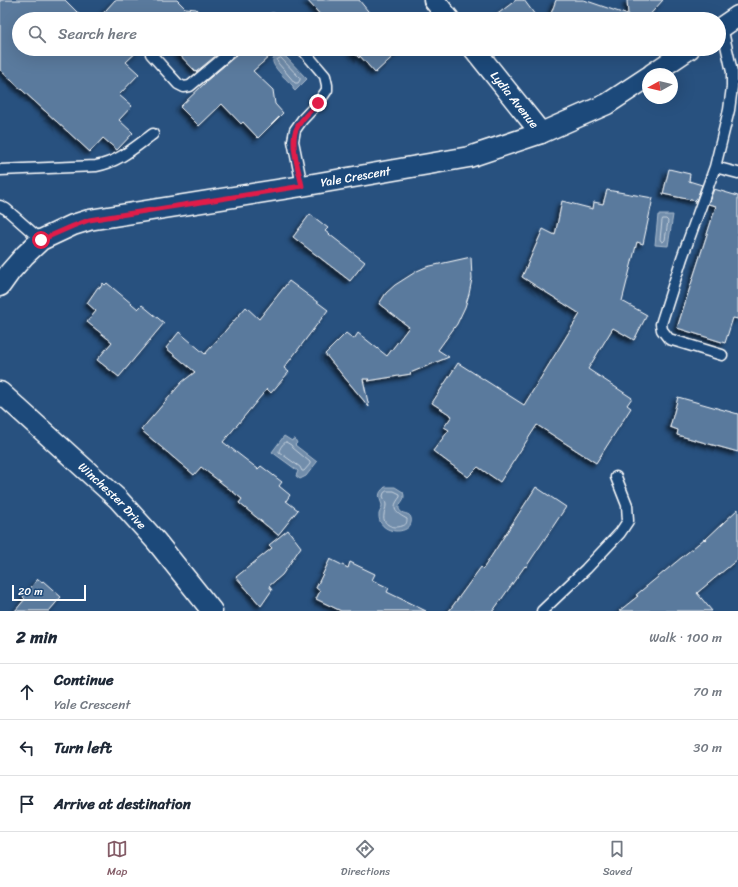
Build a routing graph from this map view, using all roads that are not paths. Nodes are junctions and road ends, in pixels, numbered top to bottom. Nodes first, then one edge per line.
1 (434, 0) edge
2 (444, 12) edge
3 (726, 24) edge
4 (153, 56) edge
5 (226, 56) edge
6 (308, 56) edge
7 (480, 56) edge
8 (679, 56) edge
9 (661, 68) edge
10 (642, 81) edge
11 (541, 132) junction
12 (153, 134) dead end
13 (715, 168) junction
14 (0, 170) edge
15 (738, 173) edge
16 (302, 186) junction
17 (0, 206) edge
18 (41, 240) junction
19 (0, 286) edge
20 (722, 355) dead end
21 (0, 392) edge
22 (616, 477) dead end
23 (212, 611) edge
24 (542, 611) edge

1 - 2 street
3 - 13 lane
4 - 5 lane
6 - 16 lane
7 - 11 street, Lydia Avenue
8 - 9 street
10 - 11 street, Yale Crescent
11 - 16 street, Yale Crescent
12 - 14 lane
13 - 15 lane
13 - 20 lane
16 - 18 street, Yale Crescent
17 - 18 lane
18 - 19 street, Yale Crescent
21 - 23 street, Winchester Drive
22 - 24 lane

